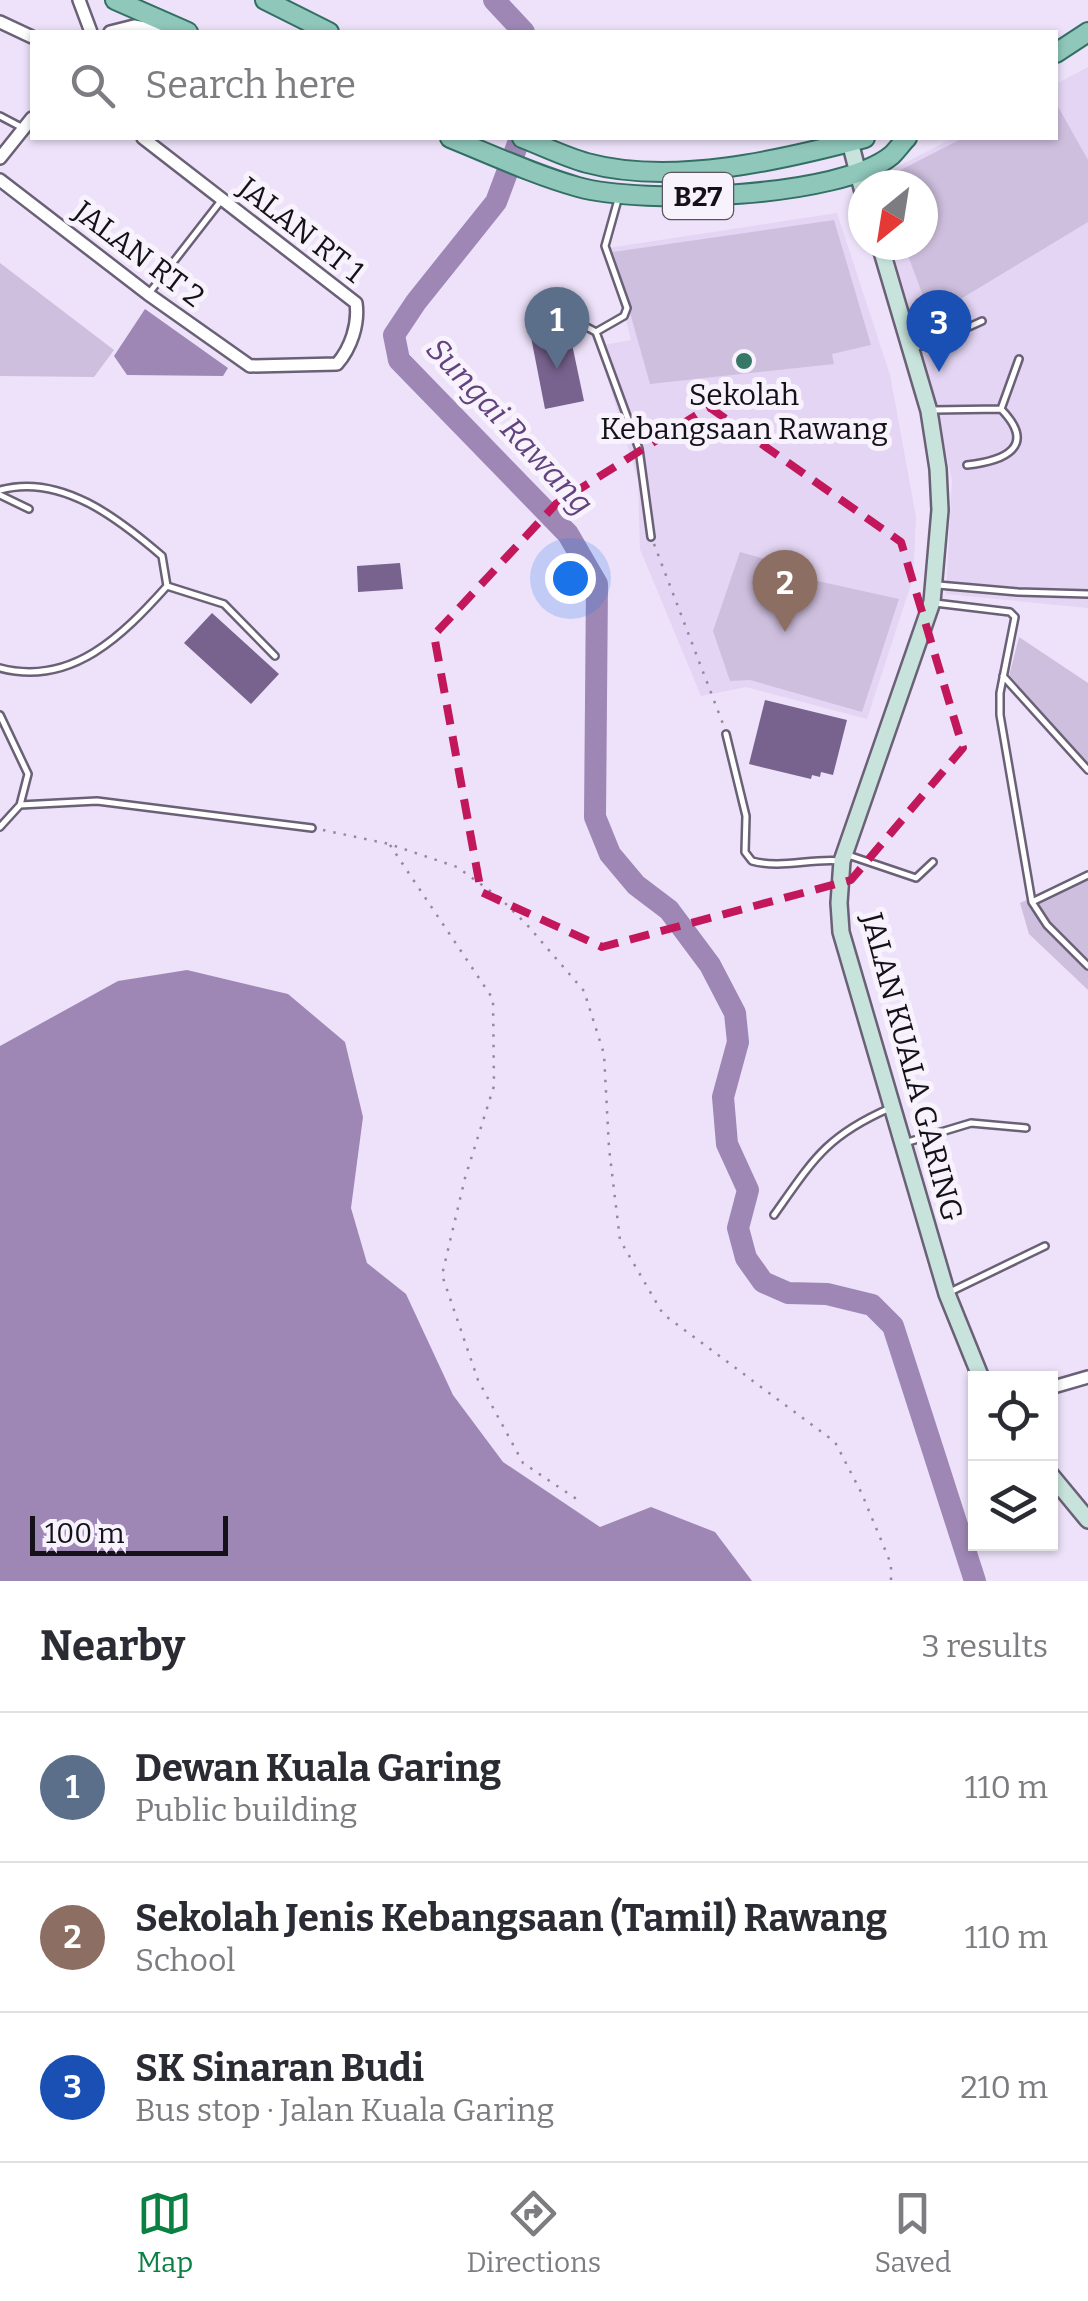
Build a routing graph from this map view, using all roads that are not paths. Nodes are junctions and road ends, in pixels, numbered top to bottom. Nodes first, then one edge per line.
1 (78, 0) edge
2 (115, 0) edge
3 (265, 0) edge
4 (0, 22) edge
5 (90, 30) edge
6 (118, 30) edge
7 (155, 30) edge
8 (183, 30) edge
9 (325, 30) edge
10 (1088, 32) edge
11 (30, 37) edge
12 (1058, 52) edge
13 (0, 116) edge
14 (28, 123) edge
15 (146, 140) edge
16 (527, 140) edge
17 (857, 140) edge
18 (905, 140) edge
19 (458, 141) edge
20 (0, 158) edge
21 (857, 170) edge
22 (861, 170) edge
23 (848, 174) edge
24 (0, 180) edge
25 (619, 195) junction
26 (221, 200) junction
27 (885, 260) edge
28 (148, 294) junction
29 (533, 316) dead end
30 (982, 321) dead end
31 (596, 332) junction
32 (912, 347) junction
33 (1018, 358) dead end
34 (250, 366) joint
35 (1001, 409) junction
36 (929, 411) junction
37 (967, 466) dead end
38 (0, 492) edge
39 (29, 509) dead end
40 (651, 537) road end
41 (935, 584) junction
42 (167, 586) junction
43 (1088, 594) edge
44 (932, 602) junction
45 (275, 656) dead end
46 (0, 668) edge
47 (1003, 676) junction
48 (0, 715) edge
49 (726, 734) road end
50 (1088, 770) edge
51 (20, 804) junction
52 (0, 827) edge
53 (312, 828) road end
54 (844, 857) junction
55 (934, 862) dead end
56 (1088, 876) edge
57 (1032, 902) junction
58 (1088, 966) edge
59 (891, 1108) junction
60 (1026, 1128) dead end
61 (902, 1144) junction
62 (774, 1215) dead end
63 (1045, 1246) dead end
64 (947, 1294) junction
65 (978, 1371) edge
66 (1088, 1377) edge
67 (1058, 1386) edge
68 (1058, 1484) edge
69 (1088, 1520) edge

1 - 5 street
2 - 8 main road
3 - 9 main road
4 - 11 street
6 - 7 street
10 - 12 main road
13 - 14 lane
14 - 20 street
15 - 26 street, JALAN RT 1
16 - 17 main road, B27
17 - 21 street
18 - 22 main road, B27
19 - 25 main road, B27
23 - 25 main road, B27
24 - 28 street, JALAN RT 2
25 - 31 lane
26 - 28 lane
26 - 34 street, JALAN RT 1
27 - 32 street, JALAN KUALA GARING
28 - 34 street, JALAN RT 2
29 - 31 lane
30 - 32 lane
31 - 40 lane
32 - 36 street, JALAN KUALA GARING
33 - 35 lane
35 - 36 lane
35 - 37 lane
36 - 41 street, JALAN KUALA GARING
38 - 39 lane
38 - 42 lane
41 - 43 lane
41 - 44 street, JALAN KUALA GARING
42 - 45 lane
42 - 46 lane
44 - 47 lane
44 - 54 street, JALAN KUALA GARING
47 - 50 lane
47 - 57 lane
48 - 51 lane
49 - 54 lane
51 - 52 lane
51 - 53 lane
54 - 55 lane
54 - 59 street, JALAN KUALA GARING
56 - 57 lane
57 - 58 lane
59 - 61 street, JALAN KUALA GARING
59 - 62 lane
60 - 61 lane
61 - 64 street, JALAN KUALA GARING
63 - 64 lane
64 - 65 street, JALAN KUALA GARING
66 - 67 street
68 - 69 street

